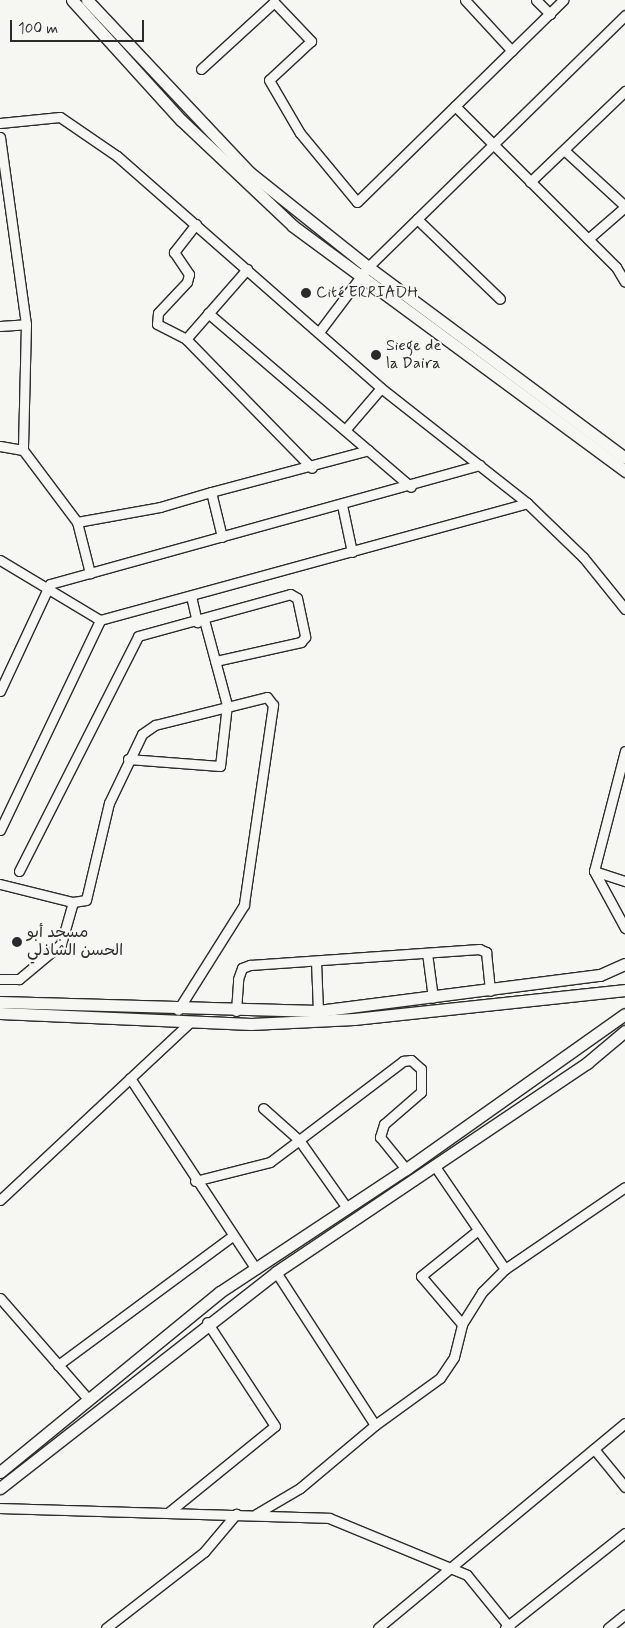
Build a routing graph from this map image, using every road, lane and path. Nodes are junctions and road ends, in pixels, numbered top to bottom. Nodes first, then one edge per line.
1 (72, 0) edge
2 (87, 0) edge
3 (465, 0) edge
4 (536, 0) edge
5 (563, 0) edge
6 (550, 14) junction
7 (625, 15) edge
8 (512, 51) junction
9 (201, 69) dead end
10 (625, 91) edge
11 (455, 106) junction
12 (0, 123) edge
13 (0, 137) edge
14 (492, 145) junction
15 (564, 150) junction
16 (530, 182) junction
17 (625, 207) edge
18 (417, 218) junction
19 (196, 224) junction
20 (588, 239) junction
21 (247, 269) junction
22 (365, 272) junction
23 (625, 282) edge
24 (500, 299) dead end
25 (208, 313) junction
26 (26, 324) junction
27 (0, 326) edge
28 (319, 332) junction
29 (186, 339) junction
30 (381, 388) junction
31 (345, 430) junction
32 (0, 446) edge
33 (23, 450) junction
34 (369, 450) junction
35 (625, 458) edge
36 (480, 466) junction
37 (312, 468) junction
38 (625, 471) edge
39 (411, 487) junction
40 (211, 492) junction
41 (527, 503) junction
42 (342, 505) junction
43 (77, 522) junction
44 (222, 537) junction
45 (352, 552) junction
46 (1, 563) edge
47 (90, 573) junction
48 (47, 591) junction
49 (191, 596) junction
50 (625, 609) edge
51 (100, 620) junction
52 (200, 621) junction
53 (215, 661) junction
54 (0, 691) edge
55 (227, 705) junction
56 (625, 751) edge
57 (128, 759) junction
58 (0, 830) edge
59 (19, 871) dead end
60 (594, 871) junction
61 (625, 881) edge
62 (0, 884) edge
63 (73, 902) junction
64 (621, 913) edge
65 (625, 928) edge
66 (427, 953) junction
67 (316, 961) junction
68 (625, 964) edge
69 (0, 979) edge
70 (625, 990) edge
71 (490, 991) junction
72 (433, 998) junction
73 (0, 1002) edge
74 (178, 1010) junction
75 (236, 1011) junction
76 (318, 1011) junction
77 (0, 1013) edge
78 (625, 1014) edge
79 (191, 1021) junction
80 (625, 1031) edge
81 (130, 1078) junction
82 (263, 1108) dead end
83 (299, 1140) junction
84 (434, 1165) junction
85 (406, 1169) junction
86 (195, 1181) junction
87 (625, 1187) edge
88 (0, 1200) edge
89 (347, 1208) junction
90 (478, 1230) junction
91 (231, 1237) junction
92 (256, 1269) junction
93 (505, 1269) junction
94 (276, 1272) junction
95 (0, 1298) edge
96 (207, 1322) junction
97 (462, 1324) junction
98 (58, 1365) junction
99 (88, 1399) junction
100 (625, 1423) edge
101 (375, 1425) junction
102 (594, 1449) junction
103 (0, 1472) edge
104 (625, 1487) edge
105 (0, 1488) edge
106 (0, 1508) edge
107 (169, 1512) junction
108 (236, 1514) junction
109 (256, 1514) junction
110 (625, 1533) edge
111 (453, 1568) junction
112 (625, 1614) edge
113 (508, 1627) edge
114 (106, 1628) edge
115 (378, 1628) edge
116 (608, 1628) edge

1 - 22 main road
2 - 22 main road
3 - 8 street
4 - 6 street
5 - 6 street
6 - 8 street
7 - 14 street
8 - 11 street
9 - 11 street
10 - 15 street
11 - 14 street
12 - 19 street
13 - 26 street
14 - 16 street
14 - 18 street
15 - 16 street
15 - 17 street
16 - 20 street
17 - 20 street
18 - 22 street
18 - 24 street
19 - 21 street
19 - 29 street
20 - 23 street
21 - 25 street
21 - 28 street
22 - 28 street
22 - 35 main road
22 - 38 main road
25 - 29 street
25 - 31 street
26 - 27 street
26 - 33 street
28 - 30 street
29 - 37 street
30 - 31 street
30 - 36 street
31 - 34 street
32 - 33 street
33 - 43 street
34 - 37 street
34 - 39 street
36 - 39 street
36 - 41 street
37 - 40 street
39 - 42 street
40 - 43 street
40 - 44 street
41 - 45 street
41 - 50 street
42 - 44 street
42 - 45 street
43 - 47 street
44 - 47 street
45 - 49 street
46 - 48 street
47 - 48 street
48 - 51 street
48 - 54 street
49 - 51 street
49 - 52 street
51 - 58 street
52 - 53 street
52 - 53 street
52 - 59 street
53 - 55 street
55 - 57 street
55 - 57 street
55 - 74 street
56 - 60 street
57 - 63 street
60 - 61 street
60 - 64 street
62 - 63 street
63 - 69 street
64 - 65 street
66 - 67 street
66 - 71 street
66 - 72 street
67 - 75 street
67 - 76 street
68 - 71 main road
70 - 79 main road
71 - 72 main road
72 - 76 main road
73 - 74 main road
74 - 75 main road
75 - 76 main road
77 - 79 main road
78 - 85 main road
79 - 81 street
80 - 84 main road
81 - 86 street
81 - 88 street
82 - 83 street
83 - 85 street
83 - 86 street
83 - 89 street
84 - 90 street
84 - 94 main road
85 - 89 main road
86 - 91 street
87 - 93 street
89 - 92 main road
90 - 93 street
90 - 97 street
91 - 92 street
91 - 98 street
92 - 99 main road
93 - 97 street
94 - 96 main road
94 - 101 street
95 - 98 street
96 - 105 main road
96 - 107 street
97 - 101 street
98 - 99 street
99 - 103 main road
100 - 102 street
101 - 109 street
102 - 104 street
102 - 111 street
106 - 107 street
107 - 108 street
108 - 109 street
108 - 114 street
109 - 111 street
110 - 113 street
111 - 113 street
111 - 115 street
112 - 116 street

